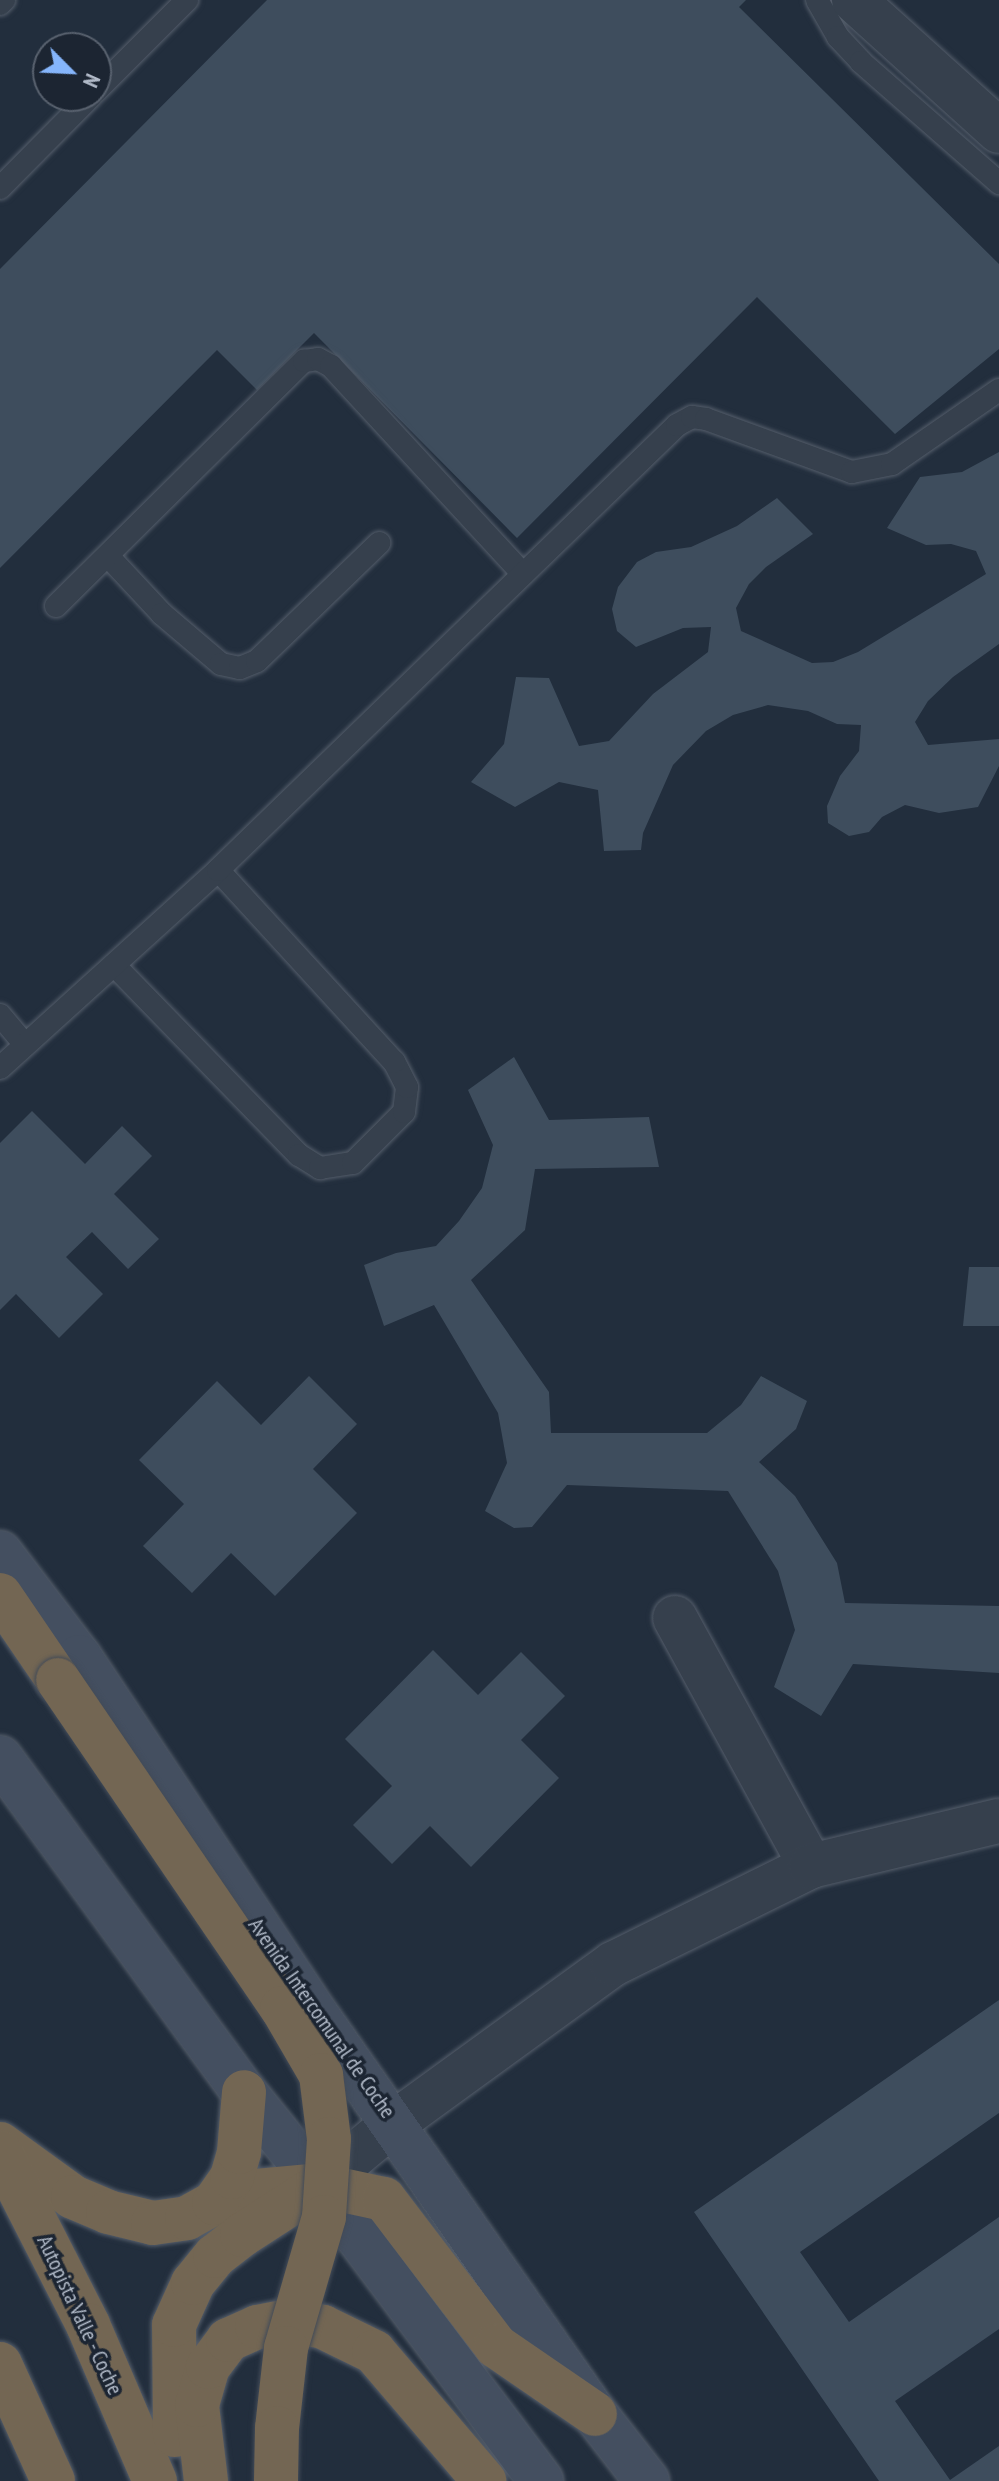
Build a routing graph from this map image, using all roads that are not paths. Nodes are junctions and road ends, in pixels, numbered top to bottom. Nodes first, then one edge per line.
1 (187, 0) edge
2 (817, 0) edge
3 (854, 0) edge
4 (112, 75) edge
5 (75, 112) edge
6 (999, 131) edge
7 (999, 183) edge
8 (0, 188) edge
9 (999, 390) edge
10 (379, 543) dead end
11 (108, 556) junction
12 (523, 574) junction
13 (56, 606) dead end
14 (218, 870) junction
15 (114, 965) junction
16 (0, 1015) edge
17 (25, 1045) junction
18 (0, 1068) edge
19 (0, 1553) edge
20 (0, 1595) edge
21 (675, 1618) dead end
22 (0, 1758) edge
23 (999, 1821) edge
24 (811, 1866) junction
25 (244, 2092) junction
26 (394, 2123) junction
27 (0, 2144) edge
28 (0, 2152) edge
29 (319, 2185) junction
30 (214, 2203) junction
31 (0, 2364) edge
32 (595, 2414) junction
33 (53, 2481) edge
34 (155, 2481) edge
35 (178, 2481) edge
36 (206, 2481) edge
37 (276, 2481) edge
38 (484, 2481) edge
39 (541, 2481) edge
40 (647, 2481) edge

1 - 4 lane
2 - 7 lane
3 - 6 street
5 - 8 lane
9 - 12 lane
10 - 11 lane
11 - 12 lane
11 - 13 lane
12 - 14 lane
14 - 15 lane
14 - 15 lane
15 - 17 lane
16 - 17 lane
17 - 18 lane
19 - 26 main road, Avenida Intercomunal de Coche
20 - 37 highway, bridge
21 - 24 street
22 - 25 main road
23 - 24 street
24 - 26 street
25 - 29 main road
25 - 30 highway
26 - 29 street
26 - 32 main road, Avenida Intercomunal de Coche
27 - 30 highway
28 - 34 highway, Autopista Valle - Coche
29 - 30 highway
29 - 32 highway
29 - 35 highway
29 - 39 main road
31 - 33 highway
32 - 40 main road, Avenida Intercomunal de Coche
36 - 38 highway

